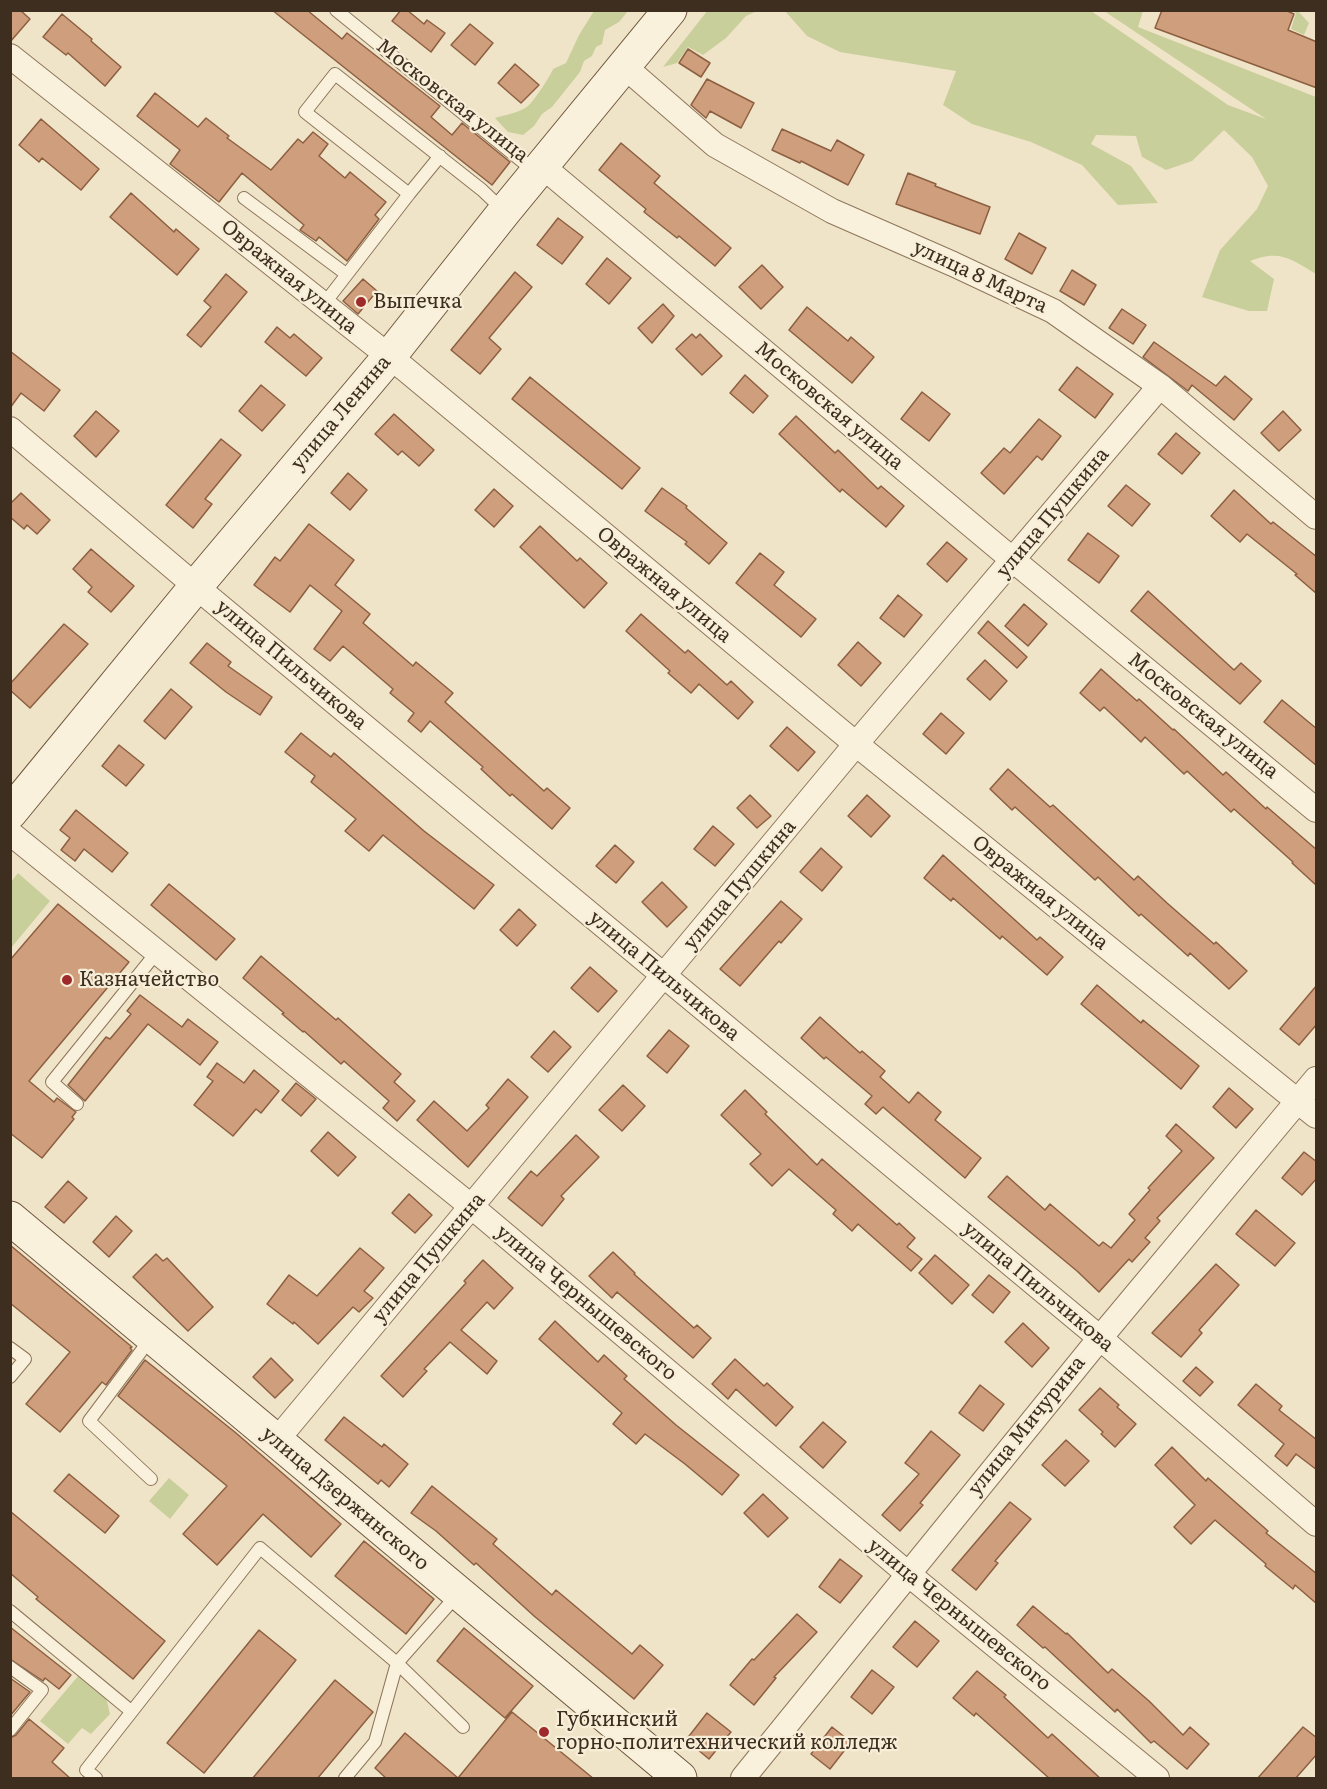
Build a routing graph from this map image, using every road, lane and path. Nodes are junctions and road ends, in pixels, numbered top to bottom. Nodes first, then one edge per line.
1 (336, 10) edge
2 (670, 10) edge
3 (10, 56) edge
4 (625, 67) junction
5 (440, 156) junction
6 (542, 166) junction
7 (410, 194) junction
8 (244, 198) dead end
9 (504, 212) junction
10 (346, 274) junction
11 (324, 304) junction
12 (389, 357) junction
13 (1160, 386) junction
14 (10, 429) edge
15 (1317, 516) edge
16 (1013, 560) junction
17 (196, 585) junction
18 (856, 744) junction
19 (1317, 810) edge
20 (10, 813) edge
21 (10, 833) edge
22 (157, 952) junction
23 (665, 976) junction
24 (1317, 1079) edge
25 (1298, 1101) junction
26 (77, 1104) dead end
27 (1317, 1116) edge
28 (472, 1207) junction
29 (10, 1218) edge
30 (152, 1337) junction
31 (1100, 1338) junction
32 (10, 1348) edge
33 (10, 1377) edge
34 (276, 1441) junction
35 (151, 1479) dead end
36 (1317, 1524) edge
37 (907, 1573) junction
38 (459, 1593) junction
39 (10, 1611) edge
40 (397, 1663) junction
41 (10, 1667) edge
42 (131, 1711) junction
43 (463, 1727) dead end
44 (10, 1730) edge
45 (96, 1779) edge
46 (345, 1779) edge
47 (680, 1779) edge
48 (743, 1779) edge
49 (1157, 1779) edge

1 - 6 lane, Московская улица
2 - 4 main road, улица Ленина
3 - 11 street, Овражная улица
4 - 6 main road, улица Ленина
4 - 13 street, улица 8 Марта
5 - 7 lane
5 - 7 lane
5 - 9 lane
6 - 9 main road, улица Ленина
6 - 16 street, Московская улица
7 - 10 lane
8 - 10 lane
9 - 12 main road, улица Ленина
10 - 11 lane
11 - 12 street, Овражная улица
12 - 17 main road, улица Ленина
12 - 18 street, Овражная улица
13 - 15 street, улица 8 Марта
13 - 16 street, улица Пушкина
14 - 17 street, улица Пильчикова
16 - 18 street, улица Пушкина
16 - 19 street, Московская улица
17 - 20 main road, улица Ленина
17 - 23 street, улица Пильчикова
18 - 23 street, улица Пушкина
18 - 25 street, Овражная улица
21 - 22 street, улица Чернышевского
22 - 26 lane
22 - 28 street, улица Чернышевского
23 - 28 street, улица Пушкина
23 - 31 street, улица Пильчикова
24 - 25 street, улица Мичурина
25 - 27 street, Овражная улица
25 - 31 street, улица Мичурина
28 - 34 street, улица Пушкина
28 - 37 street, улица Чернышевского
29 - 30 main road, улица Дзержинского
30 - 34 main road, улица Дзержинского
30 - 35 lane
31 - 36 street, улица Пильчикова
31 - 37 street, улица Мичурина
32 - 33 lane
34 - 38 main road, улица Дзержинского
37 - 48 street, улица Мичурина
37 - 49 street, улица Чернышевского
38 - 40 lane
38 - 47 main road, улица Дзержинского
39 - 42 lane
40 - 42 lane
40 - 43 lane
40 - 46 lane
41 - 44 lane
42 - 45 lane

